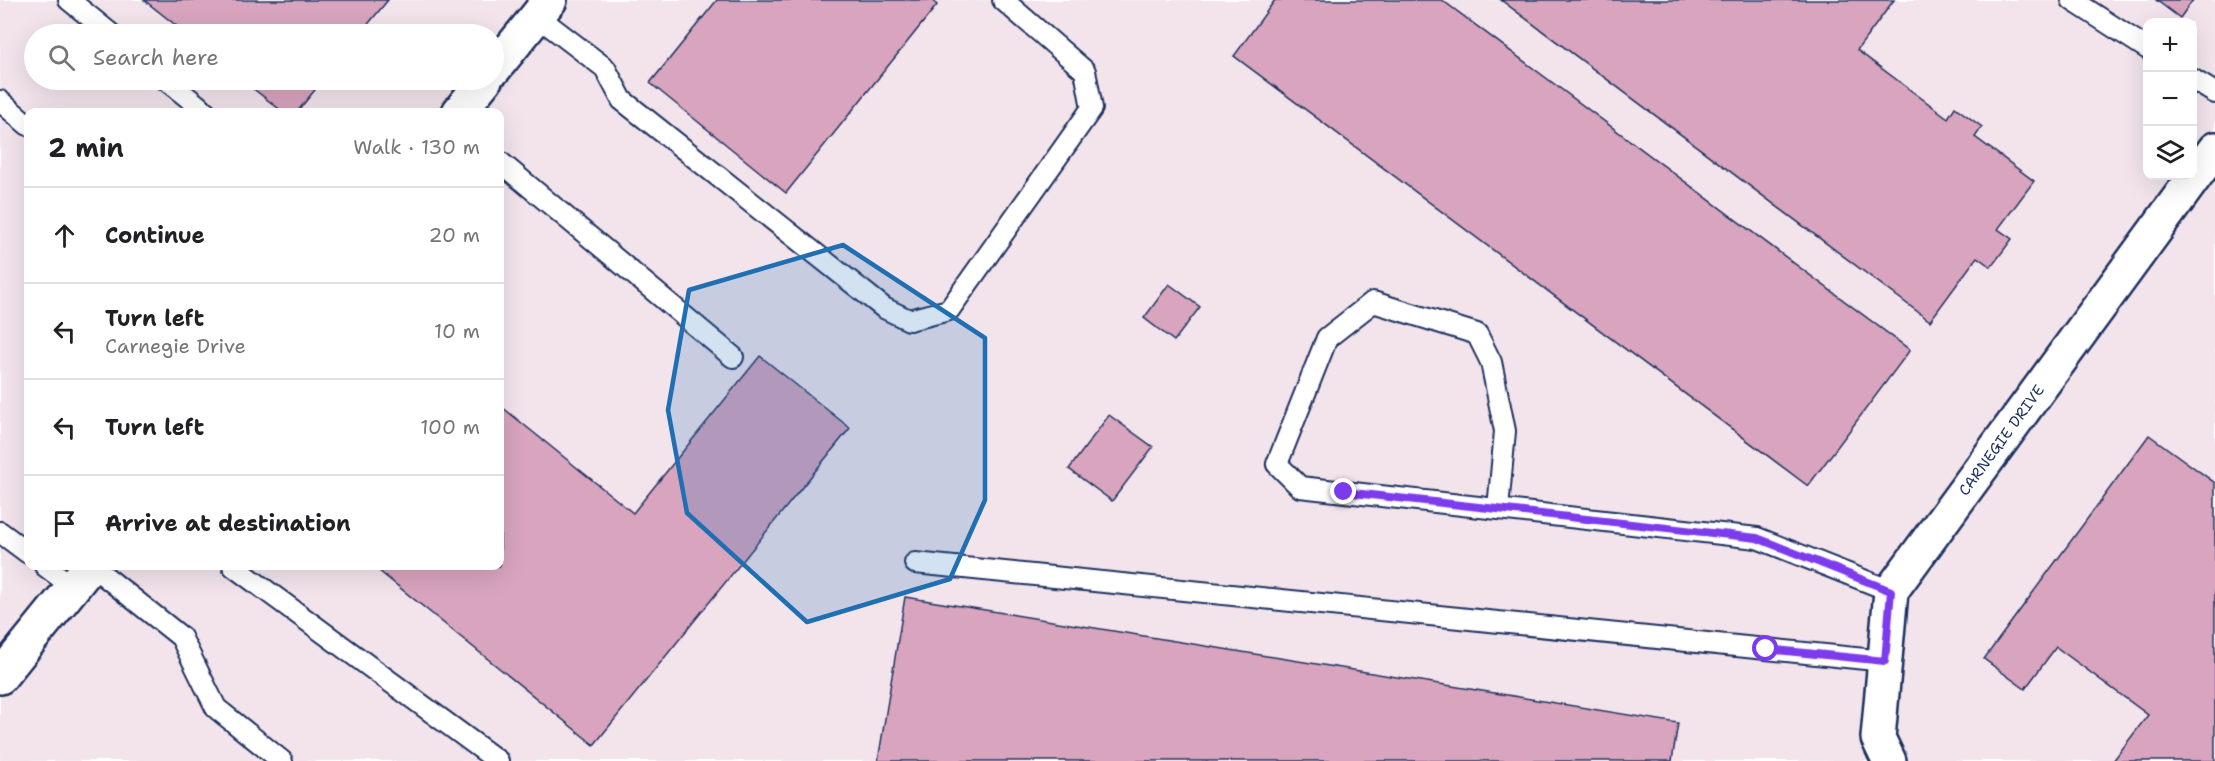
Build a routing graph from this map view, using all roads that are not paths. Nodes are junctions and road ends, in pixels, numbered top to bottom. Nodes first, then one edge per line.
1 (69, 0) edge
2 (1003, 0) edge
3 (2072, 0) edge
4 (543, 8) edge
5 (99, 24) edge
6 (2143, 46) edge
7 (504, 57) edge
8 (2197, 82) edge
9 (178, 90) edge
10 (477, 90) edge
11 (2215, 93) edge
12 (0, 101) edge
13 (201, 108) edge
14 (462, 108) edge
15 (24, 122) edge
16 (2215, 149) edge
17 (504, 165) edge
18 (733, 357) dead end
19 (1498, 509) junction
20 (0, 532) edge
21 (24, 550) edge
22 (915, 563) dead end
23 (68, 570) edge
24 (238, 570) edge
25 (85, 573) edge
26 (1891, 591) junction
27 (1885, 661) junction
28 (0, 677) edge
29 (282, 761) edge
30 (498, 761) edge
31 (1889, 761) edge

1 - 5 lane
2 - 4 lane
3 - 6 lane
4 - 7 street
8 - 11 lane
9 - 13 lane
10 - 14 street
12 - 15 lane
16 - 26 street, CARNEGIE DRIVE
17 - 18 lane
19 - 19 lane
19 - 26 lane
20 - 21 lane
22 - 27 lane
23 - 25 lane
24 - 30 lane
25 - 28 street
25 - 29 lane
26 - 27 street
27 - 31 street

